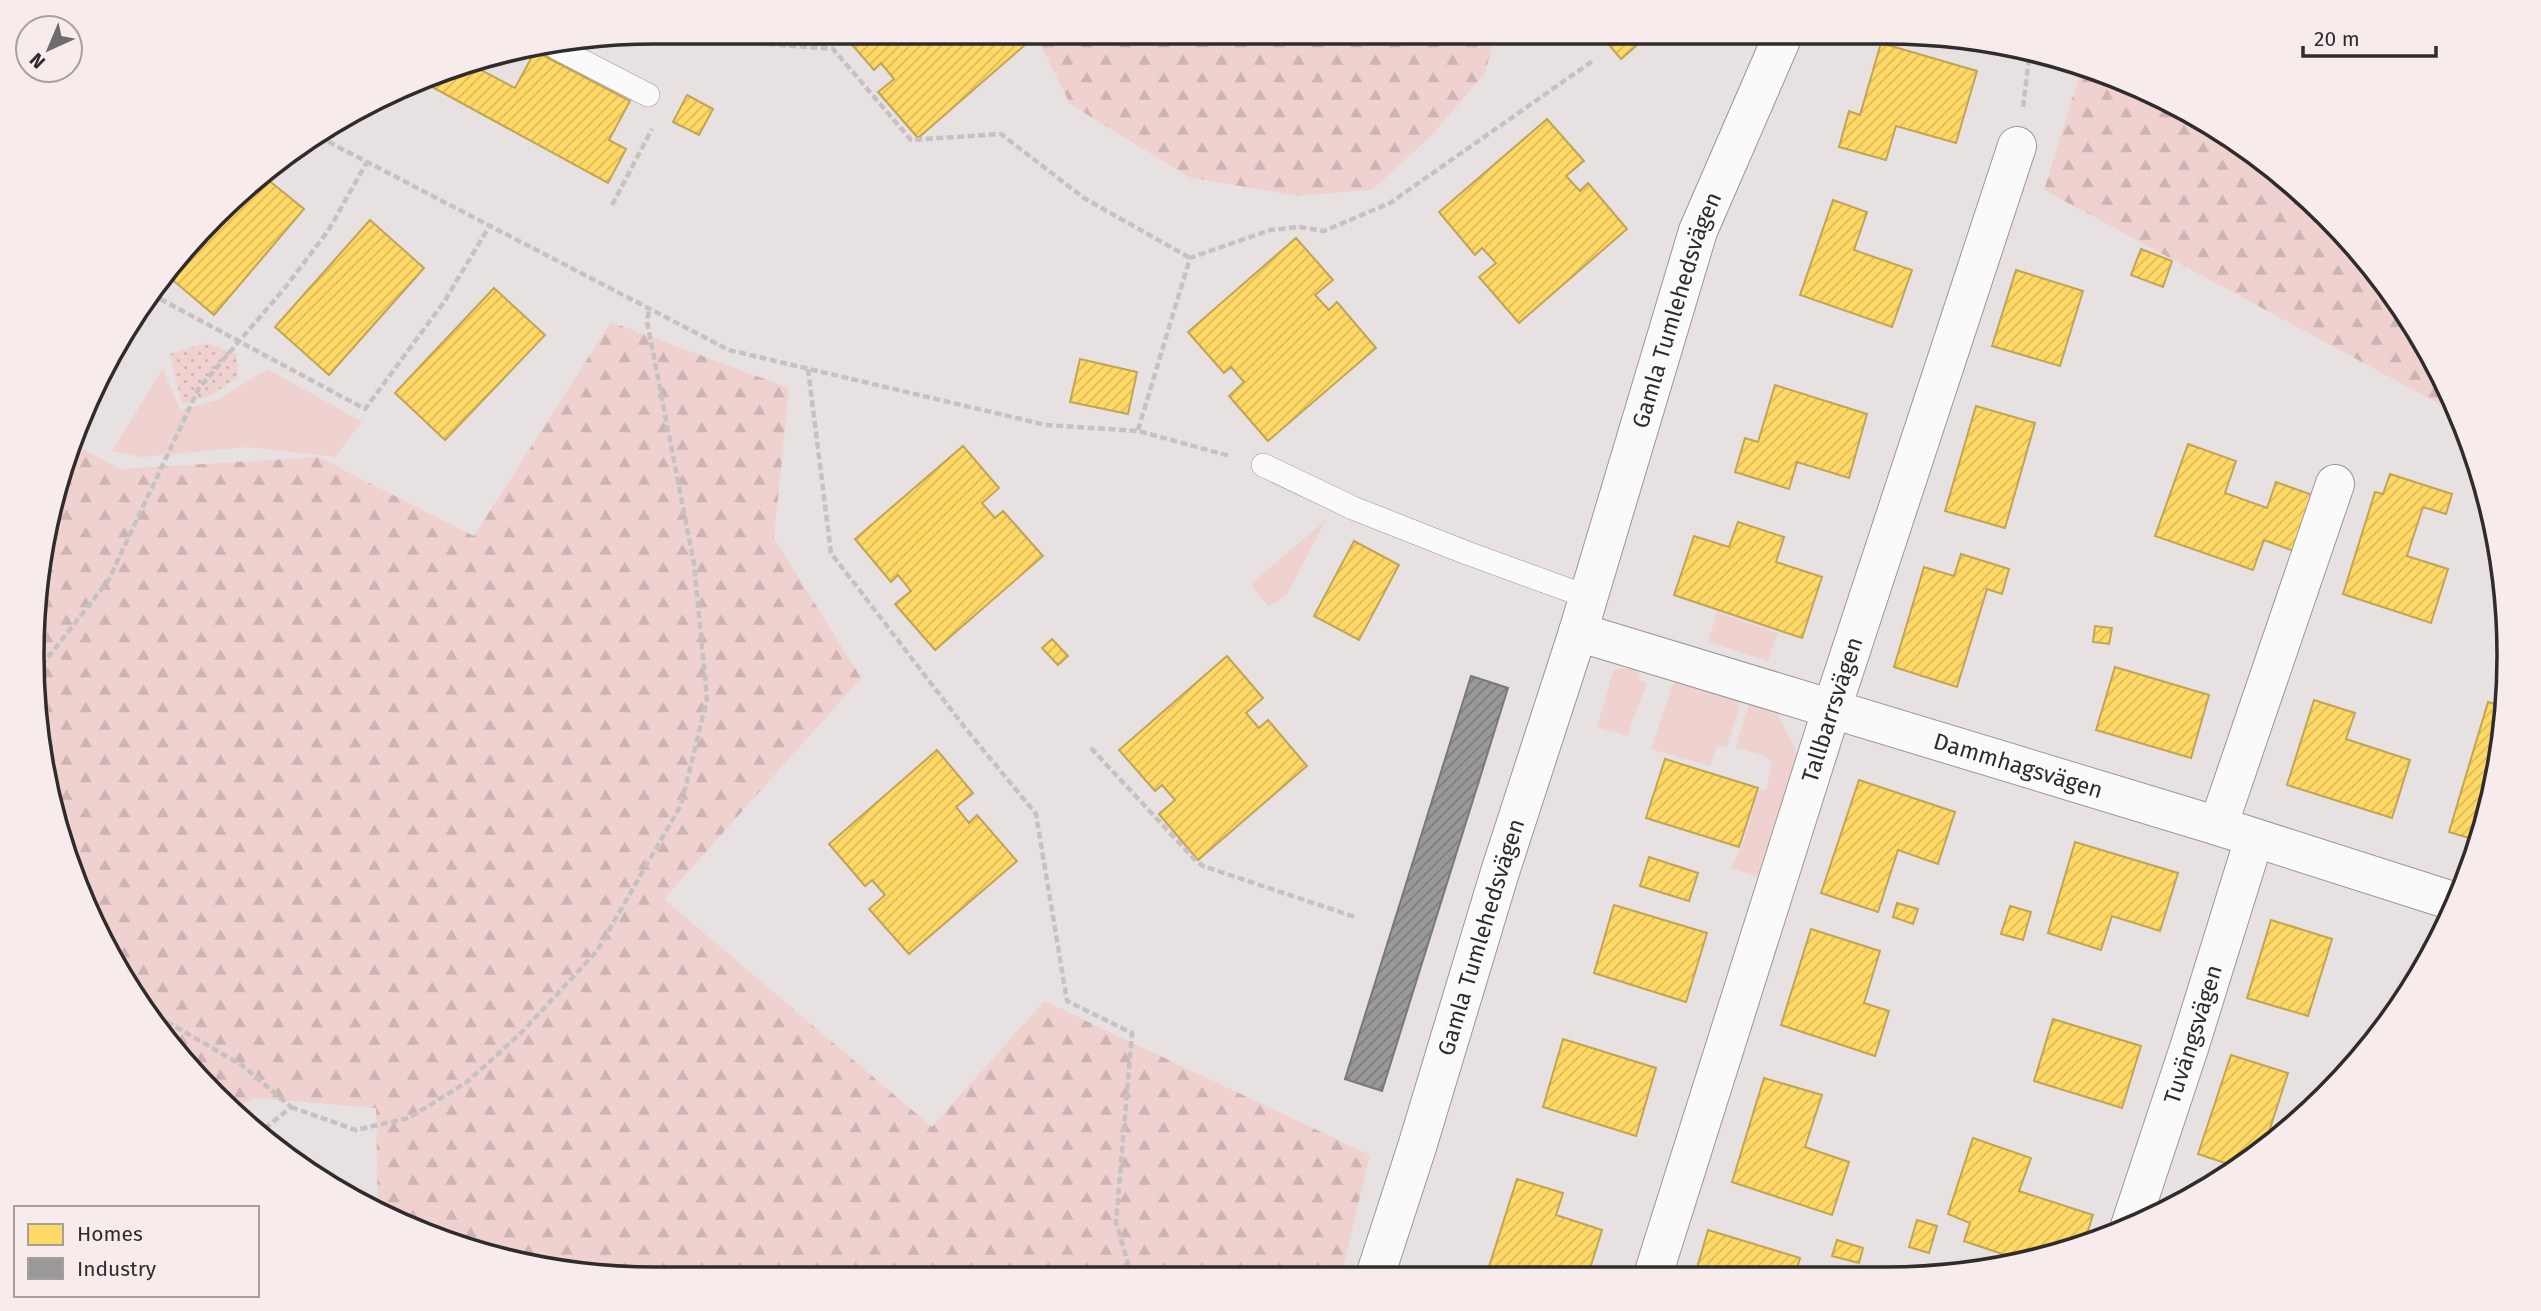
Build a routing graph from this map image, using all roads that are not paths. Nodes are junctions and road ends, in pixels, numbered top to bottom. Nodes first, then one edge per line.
1 (1779, 44) edge
2 (563, 51) edge
3 (648, 95) road end
4 (2017, 146) road end
5 (1263, 465) road end
6 (2335, 484) dead end
7 (1583, 614) junction
8 (1832, 708) junction
9 (2218, 826) junction
10 (2254, 839) junction
11 (2447, 899) edge
12 (2134, 1214) edge
13 (1378, 1267) edge
14 (1656, 1267) edge

1 - 7 street, Gamla Tumlehedsvägen
2 - 3 lane
4 - 8 street, Tallbarrsvägen
5 - 7 lane
6 - 9 street
7 - 8 street, Dammhagsvägen
7 - 13 street, Gamla Tumlehedsvägen
8 - 9 street, Dammhagsvägen
8 - 14 street, Tallbarrsvägen
9 - 10 street, Dammhagsvägen
10 - 11 street, Dammhagsvägen
10 - 12 street, Tuvängsvägen

